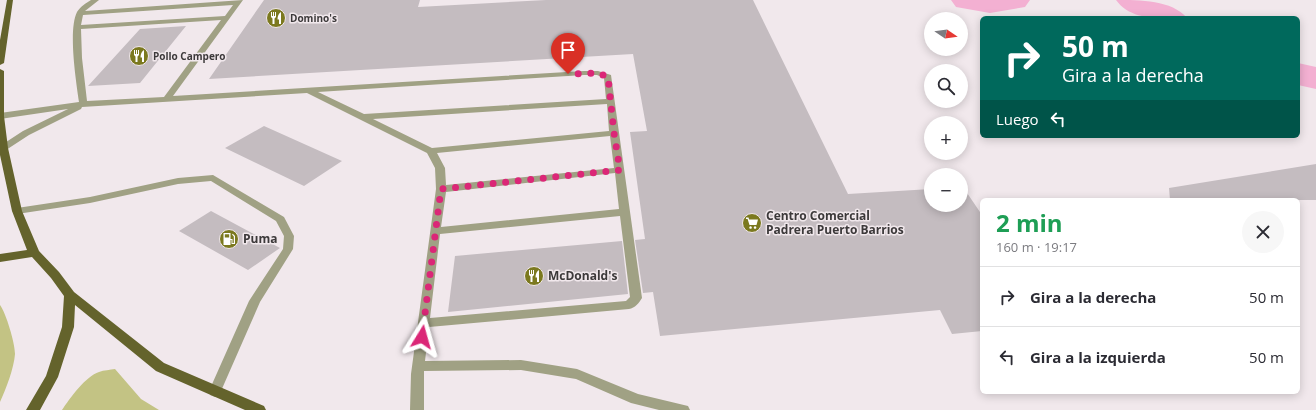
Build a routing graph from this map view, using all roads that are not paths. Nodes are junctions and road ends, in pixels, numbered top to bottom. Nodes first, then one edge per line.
1 (96, 0) edge
2 (239, 2) edge
3 (9, 3) edge
4 (80, 13) junction
5 (226, 18) junction
6 (77, 27) junction
7 (0, 63) edge
8 (0, 71) edge
9 (308, 90) junction
10 (167, 98) junction
11 (611, 101) junction
12 (83, 104) junction
13 (0, 116) edge
14 (363, 117) junction
15 (614, 133) junction
16 (3, 148) junction
17 (431, 151) junction
18 (620, 170) junction
19 (441, 189) junction
20 (17, 211) junction
21 (625, 212) junction
22 (436, 231) junction
23 (34, 253) junction
24 (0, 258) edge
25 (70, 295) junction
26 (424, 323) junction
27 (418, 366) junction
28 (215, 391) junction
29 (34, 410) edge
30 (260, 410) edge
31 (417, 410) edge
32 (683, 410) edge

1 - 4 lane
2 - 4 lane
2 - 5 lane
3 - 7 main road
4 - 6 lane
5 - 6 lane
5 - 10 lane
6 - 12 lane
8 - 13 main road
9 - 10 lane
9 - 11 lane
9 - 14 lane
10 - 12 lane
11 - 14 lane
11 - 15 lane
12 - 13 lane
12 - 16 lane
13 - 16 main road
14 - 17 lane
15 - 17 lane
15 - 18 lane
16 - 20 main road
17 - 19 lane
18 - 19 lane
18 - 21 lane
19 - 22 lane
20 - 23 main road
20 - 28 lane
21 - 22 lane
21 - 26 lane
22 - 26 lane
23 - 24 main road
23 - 25 main road
25 - 28 main road
25 - 29 main road
26 - 27 lane
27 - 31 lane
27 - 32 lane
28 - 30 main road

